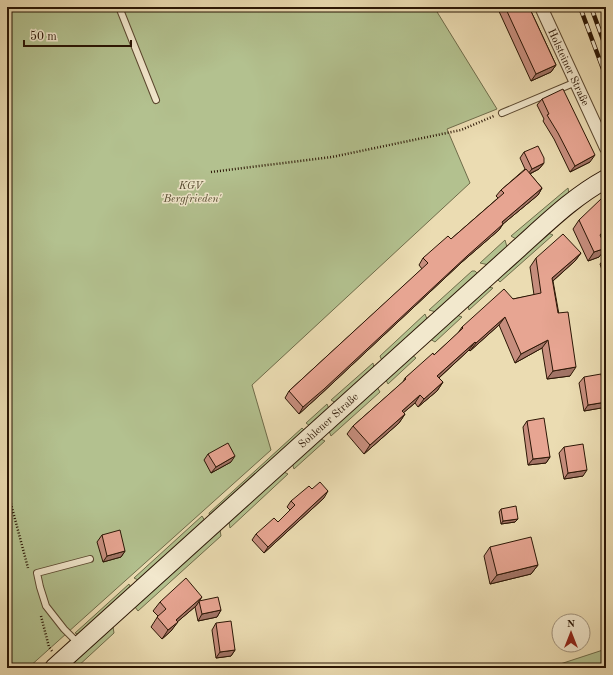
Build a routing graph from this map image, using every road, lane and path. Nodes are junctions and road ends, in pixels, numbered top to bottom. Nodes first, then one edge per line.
1 (119, 7) edge
2 (541, 7) edge
3 (576, 82) junction
4 (156, 100) dead end
5 (502, 113) joint
6 (606, 148) edge
7 (211, 172) dead end
8 (606, 179) edge
9 (90, 559) dead end
10 (80, 645) junction
11 (54, 668) edge

1 - 4 lane
2 - 3 street, Holsteiner Straße
3 - 5 lane
3 - 6 street, Holsteiner Straße
5 - 7 path
8 - 10 street, Sohlener Straße
9 - 10 lane
10 - 11 street, Sohlener Straße

